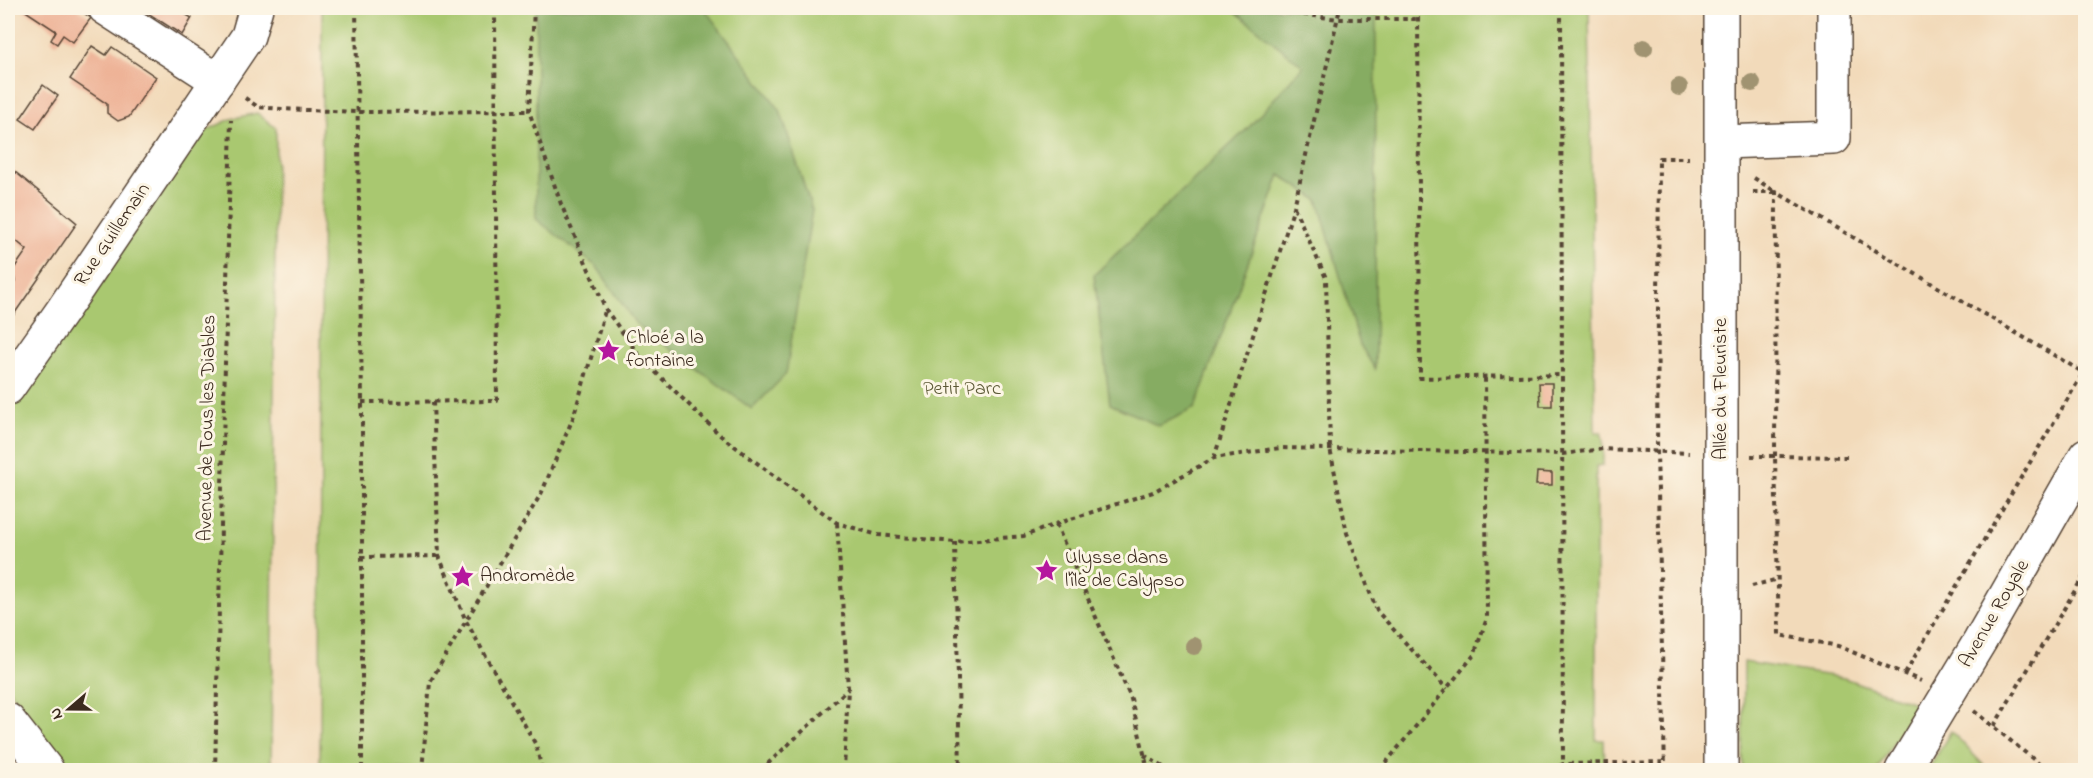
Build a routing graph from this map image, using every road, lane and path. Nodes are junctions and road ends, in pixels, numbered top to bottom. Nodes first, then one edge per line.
1 (105, 8) edge
2 (256, 8) edge
3 (356, 8) edge
4 (495, 8) edge
5 (534, 8) edge
6 (1269, 8) edge
7 (1340, 8) edge
8 (1419, 8) edge
9 (1561, 8) edge
10 (1721, 8) edge
11 (1834, 8) edge
12 (1339, 19) junction
13 (1419, 19) junction
14 (211, 90) junction
15 (529, 111) junction
16 (357, 112) junction
17 (496, 112) junction
18 (1722, 150) junction
19 (1294, 207) junction
20 (606, 310) junction
21 (2085, 372) edge
22 (1563, 375) junction
23 (1485, 376) junction
24 (8, 388) edge
25 (362, 402) junction
26 (433, 402) junction
27 (1330, 449) junction
28 (1485, 452) junction
29 (1658, 452) junction
30 (1562, 454) junction
31 (1720, 455) junction
32 (2085, 455) edge
33 (1774, 456) junction
34 (1847, 457) dead end
35 (1214, 458) junction
36 (837, 523) junction
37 (1056, 524) junction
38 (955, 542) junction
39 (439, 556) junction
40 (361, 557) junction
41 (2085, 572) edge
42 (466, 621) junction
43 (1905, 673) junction
44 (848, 688) junction
45 (1447, 689) junction
46 (1949, 693) junction
47 (8, 720) edge
48 (1994, 726) junction
49 (1144, 755) junction
50 (1665, 762) junction
51 (1563, 764) junction
52 (422, 768) edge
53 (47, 771) edge
54 (215, 771) edge
55 (362, 771) edge
56 (373, 771) edge
57 (433, 771) edge
58 (542, 771) edge
59 (761, 771) edge
60 (844, 771) edge
61 (960, 771) edge
62 (1148, 771) edge
63 (1168, 771) edge
64 (1380, 771) edge
65 (1552, 771) edge
66 (1563, 771) edge
67 (1665, 771) edge
68 (1721, 771) edge
69 (1902, 771) edge
70 (2044, 771) edge

1 - 14 street
2 - 14 street, Rue Guillemain
3 - 16 path
4 - 17 path
5 - 15 path
6 - 12 path
7 - 12 path
8 - 13 path
9 - 22 path
10 - 18 street, Allée du Fleuriste
11 - 18 street
12 - 13 path
12 - 19 path
13 - 23 path
14 - 16 path
14 - 24 street, Rue Guillemain
14 - 54 path, Avenue de Tous les Diables
15 - 17 path
15 - 20 path
16 - 17 path
16 - 25 path
17 - 26 path
18 - 29 path
18 - 31 street, Allée du Fleuriste
19 - 27 path
19 - 35 path
20 - 36 path
20 - 42 path
21 - 33 path
21 - 43 path
22 - 23 path
22 - 30 path
23 - 28 path
25 - 26 path
25 - 40 path
26 - 39 path
27 - 28 path
27 - 35 path
27 - 45 path
28 - 30 path
28 - 45 path
29 - 30 path
29 - 50 path
30 - 51 path
31 - 33 path
31 - 68 street, Allée du Fleuriste
32 - 46 street, Avenue Royale
33 - 34 path
33 - 43 path
35 - 37 path
36 - 38 path
36 - 44 path
37 - 38 path
37 - 49 path
38 - 61 path
39 - 40 path
39 - 42 path
40 - 55 path
41 - 48 path
42 - 52 path
42 - 58 path
43 - 46 path
44 - 59 path
44 - 60 path
45 - 64 path
46 - 48 path
46 - 69 street, Avenue Royale
47 - 53 street
48 - 70 path
49 - 62 path
49 - 63 path
50 - 51 path
50 - 67 path
51 - 65 path
51 - 66 path
52 - 56 path
52 - 57 path

